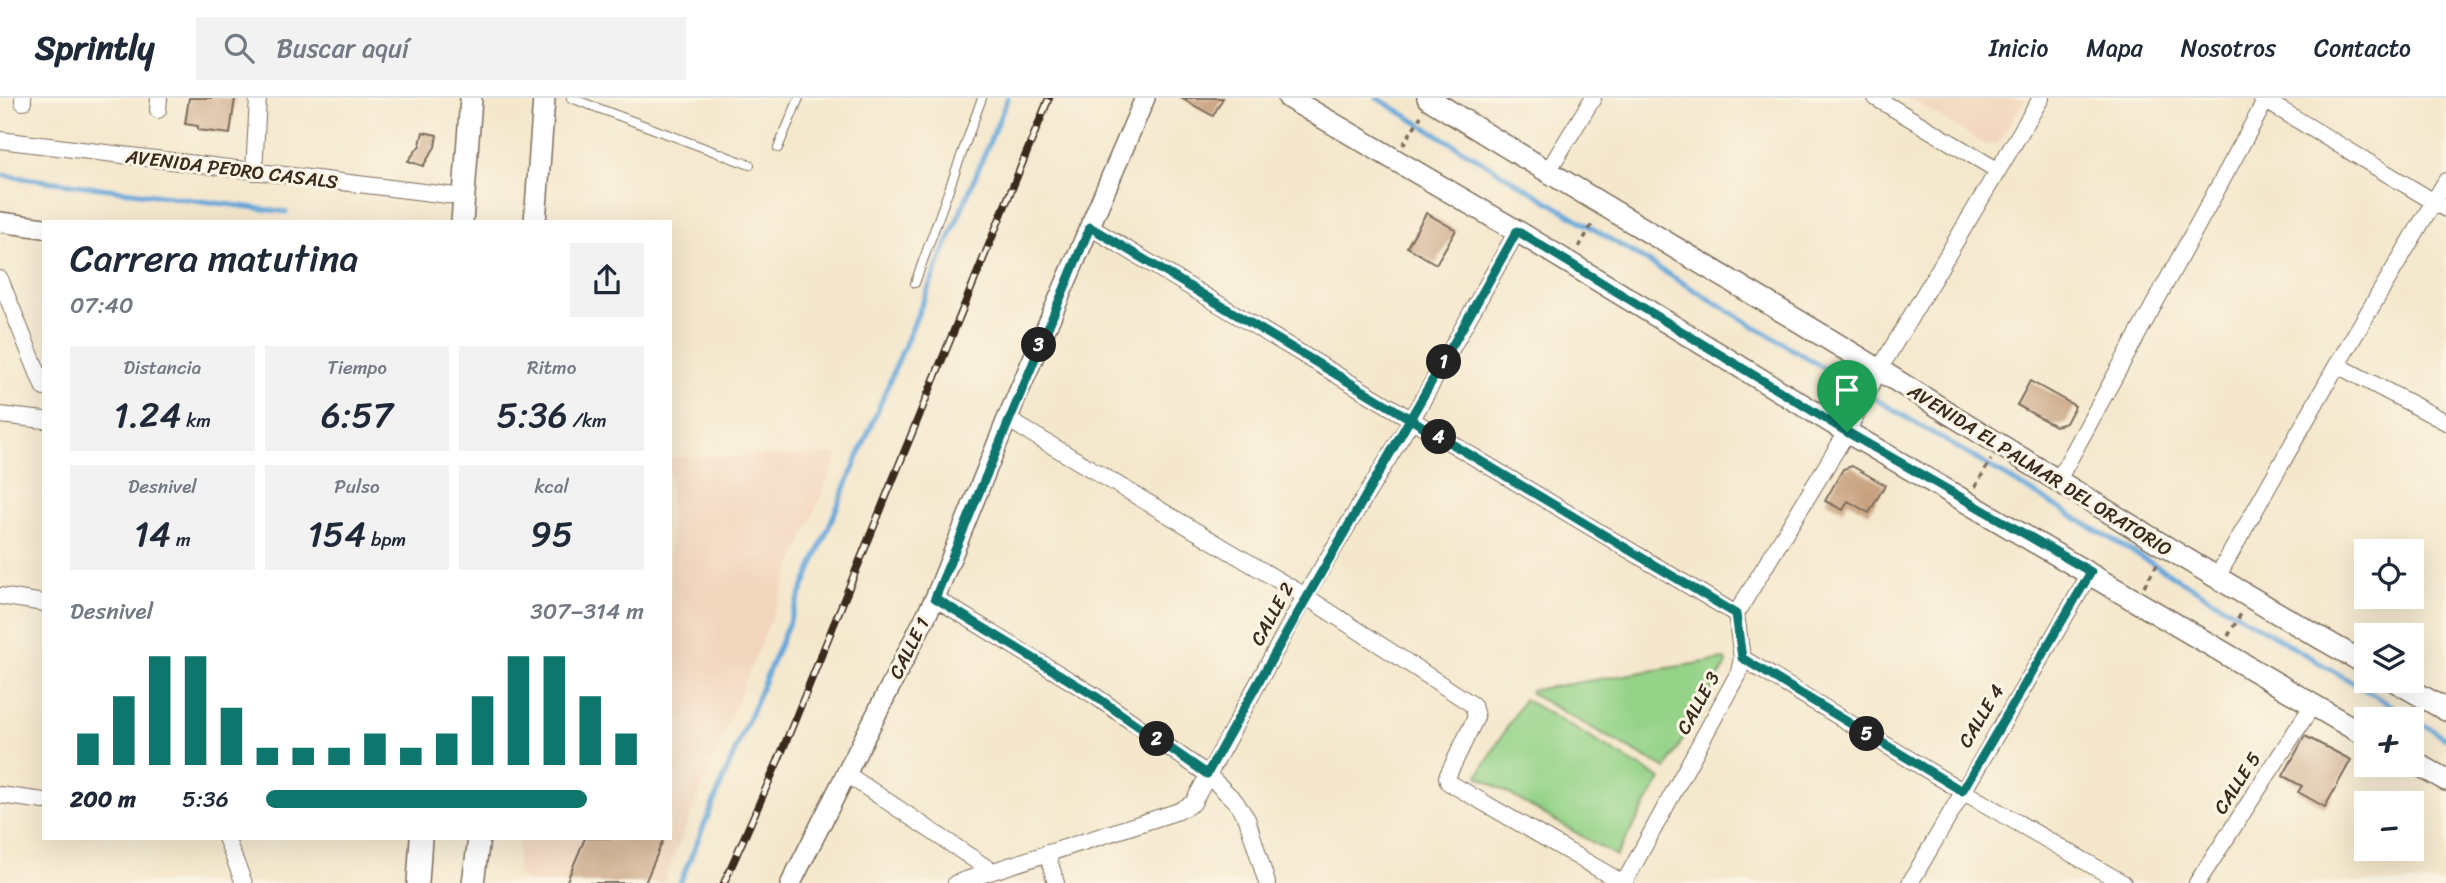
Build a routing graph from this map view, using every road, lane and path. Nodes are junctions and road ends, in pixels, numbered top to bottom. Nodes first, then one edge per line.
1 (258, 98) edge
2 (471, 98) edge
3 (544, 98) edge
4 (571, 98) edge
5 (799, 98) edge
6 (982, 98) edge
7 (1145, 98) edge
8 (1289, 98) edge
9 (1593, 98) edge
10 (1876, 98) edge
11 (2041, 98) edge
12 (2265, 99) edge
13 (1426, 104) edge
14 (1410, 134) dead end
15 (0, 140) edge
16 (778, 148) dead end
17 (750, 165) dead end
18 (1997, 170) junction
19 (1548, 171) junction
20 (254, 172) junction
21 (2446, 181) edge
22 (464, 197) junction
23 (2440, 206) edge
24 (1597, 216) dead end
25 (463, 220) edge
26 (535, 220) edge
27 (0, 222) edge
28 (1090, 227) junction
29 (42, 228) edge
30 (1517, 231) junction
31 (1581, 245) dead end
32 (0, 279) edge
33 (915, 282) dead end
34 (2337, 365) junction
35 (1876, 377) junction
36 (42, 383) edge
37 (0, 415) edge
38 (1007, 419) junction
39 (42, 420) edge
40 (1411, 421) junction
41 (2446, 422) edge
42 (1847, 432) junction
43 (1994, 455) dead end
44 (2057, 482) junction
45 (1977, 484) dead end
46 (2163, 556) dead end
47 (2091, 572) junction
48 (2216, 579) junction
49 (2145, 584) dead end
50 (0, 596) edge
51 (1306, 596) junction
52 (935, 598) junction
53 (42, 603) edge
54 (2245, 607) dead end
55 (1736, 614) junction
56 (2229, 635) dead end
57 (2354, 657) edge
58 (1742, 658) junction
59 (2416, 693) edge
60 (2312, 706) junction
61 (2446, 710) edge
62 (2354, 729) edge
63 (2424, 768) edge
64 (845, 773) junction
65 (1207, 774) junction
66 (2446, 780) edge
67 (1962, 791) junction
68 (0, 795) edge
69 (42, 801) edge
70 (227, 840) edge
71 (421, 840) edge
72 (479, 840) edge
73 (1047, 853) junction
74 (990, 870) junction
75 (244, 883) edge
76 (418, 883) edge
77 (473, 883) edge
78 (791, 883) edge
79 (956, 883) edge
80 (1056, 883) edge
81 (1267, 883) edge
82 (1624, 883) edge
83 (1910, 883) edge
84 (2123, 883) edge
85 (2197, 883) edge

1 - 20 street
2 - 22 main road
3 - 26 main road
4 - 17 lane
5 - 16 lane
6 - 33 lane
7 - 28 street, CALLE 1
8 - 30 main road
9 - 19 street
10 - 18 street
11 - 18 street
12 - 23 street
12 - 44 street
13 - 14 path
13 - 19 main road, AVENIDA EL PALMAR DEL ORATORIO
15 - 20 street, AVENIDA PEDRO CASALS
18 - 35 street
19 - 35 main road, AVENIDA EL PALMAR DEL ORATORIO
20 - 22 street, AVENIDA PEDRO CASALS
21 - 23 street
22 - 25 main road
23 - 34 street
24 - 31 path
27 - 29 street
28 - 38 street, CALLE 1
28 - 40 street
30 - 40 street, CALLE 2
30 - 42 main road
32 - 36 street
34 - 41 street
34 - 48 street
35 - 42 street
35 - 44 main road, AVENIDA EL PALMAR DEL ORATORIO
37 - 39 street
38 - 51 street
38 - 52 street, CALLE 1
40 - 51 street, CALLE 2
40 - 55 street
42 - 47 main road
42 - 55 street
43 - 45 path
44 - 48 main road, AVENIDA EL PALMAR DEL ORATORIO
46 - 49 path
47 - 60 main road
47 - 67 street, CALLE 4
48 - 57 main road, AVENIDA EL PALMAR DEL ORATORIO
50 - 53 street
51 - 65 street, CALLE 2
51 - 82 street
52 - 64 street, CALLE 1
52 - 65 street
54 - 56 path
55 - 58 street, CALLE 3
58 - 67 street
58 - 82 street, CALLE 3
59 - 61 main road
60 - 62 main road
60 - 85 street, CALLE 5
63 - 66 main road
64 - 74 street
64 - 78 street, CALLE 1
65 - 73 street, CALLE 2
65 - 81 street
67 - 83 street, CALLE 4
67 - 84 street
68 - 69 street
70 - 75 street
71 - 76 main road
72 - 77 main road
73 - 74 street, CALLE 2
73 - 80 street
74 - 79 street, CALLE 2

